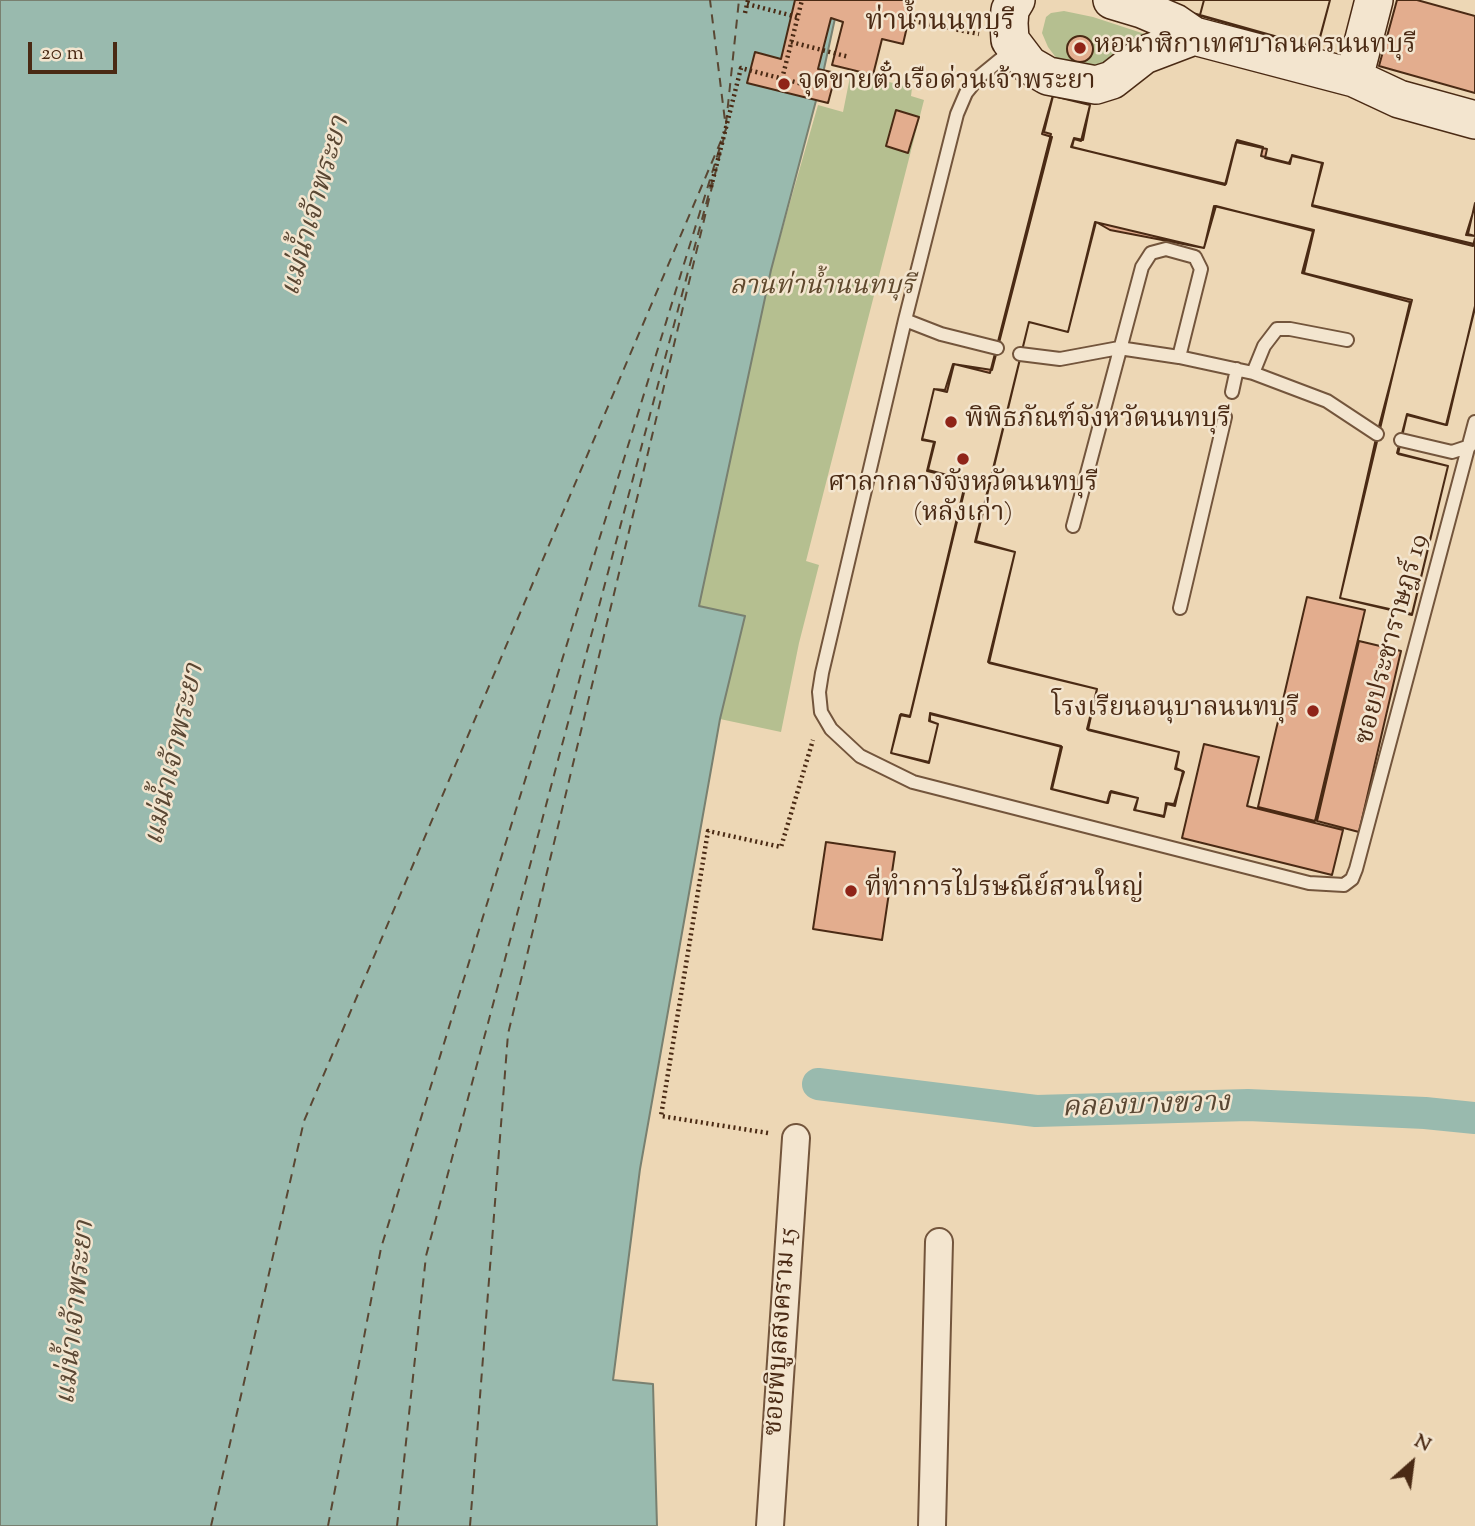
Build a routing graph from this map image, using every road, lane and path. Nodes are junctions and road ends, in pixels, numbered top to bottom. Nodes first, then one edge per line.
1 (802, 0) edge
2 (1016, 0) edge
3 (1112, 0) edge
4 (1374, 0) edge
5 (748, 2) edge
6 (745, 13) dead end
7 (797, 17) junction
8 (908, 20) dead end
9 (1194, 36) junction
10 (791, 42) junction
11 (1013, 44) junction
12 (849, 57) dead end
13 (1354, 78) junction
14 (782, 79) junction
15 (818, 88) dead end
16 (1475, 110) edge
17 (1475, 120) edge
18 (711, 187) dead end
19 (905, 320) junction
20 (1347, 340) dead end
21 (997, 348) dead end
22 (1118, 348) junction
23 (1020, 354) dead end
24 (1179, 357) junction
25 (1237, 369) junction
26 (1253, 373) junction
27 (1232, 392) dead end
28 (1225, 417) dead end
29 (1475, 422) edge
30 (1377, 433) dead end
31 (1401, 440) dead end
32 (1470, 446) junction
33 (1073, 526) dead end
34 (1180, 608) dead end
35 (821, 712) junction
36 (796, 1138) joint
37 (939, 1242) dead end
38 (770, 1526) edge
39 (932, 1526) edge

1 - 7 path
2 - 11 main road
3 - 9 main road
4 - 13 main road
5 - 6 path
5 - 7 path
7 - 10 path
8 - 11 path
9 - 11 main road
9 - 13 main road
10 - 12 path
10 - 14 path
11 - 19 lane
13 - 16 main road
13 - 17 main road
14 - 15 path
14 - 18 path
19 - 21 lane
19 - 35 lane
20 - 26 lane
22 - 23 lane
22 - 24 lane
22 - 24 lane
22 - 33 lane
24 - 25 lane
25 - 26 lane
25 - 27 lane
26 - 30 lane
28 - 34 lane
29 - 32 lane, ซอยประชาราษฎร์ 19
31 - 32 lane
32 - 35 lane, ซอยประชาราษฎร์ 19
35 - 36 path
36 - 38 street, ซอยพิบูลสงคราม 15
37 - 39 street

